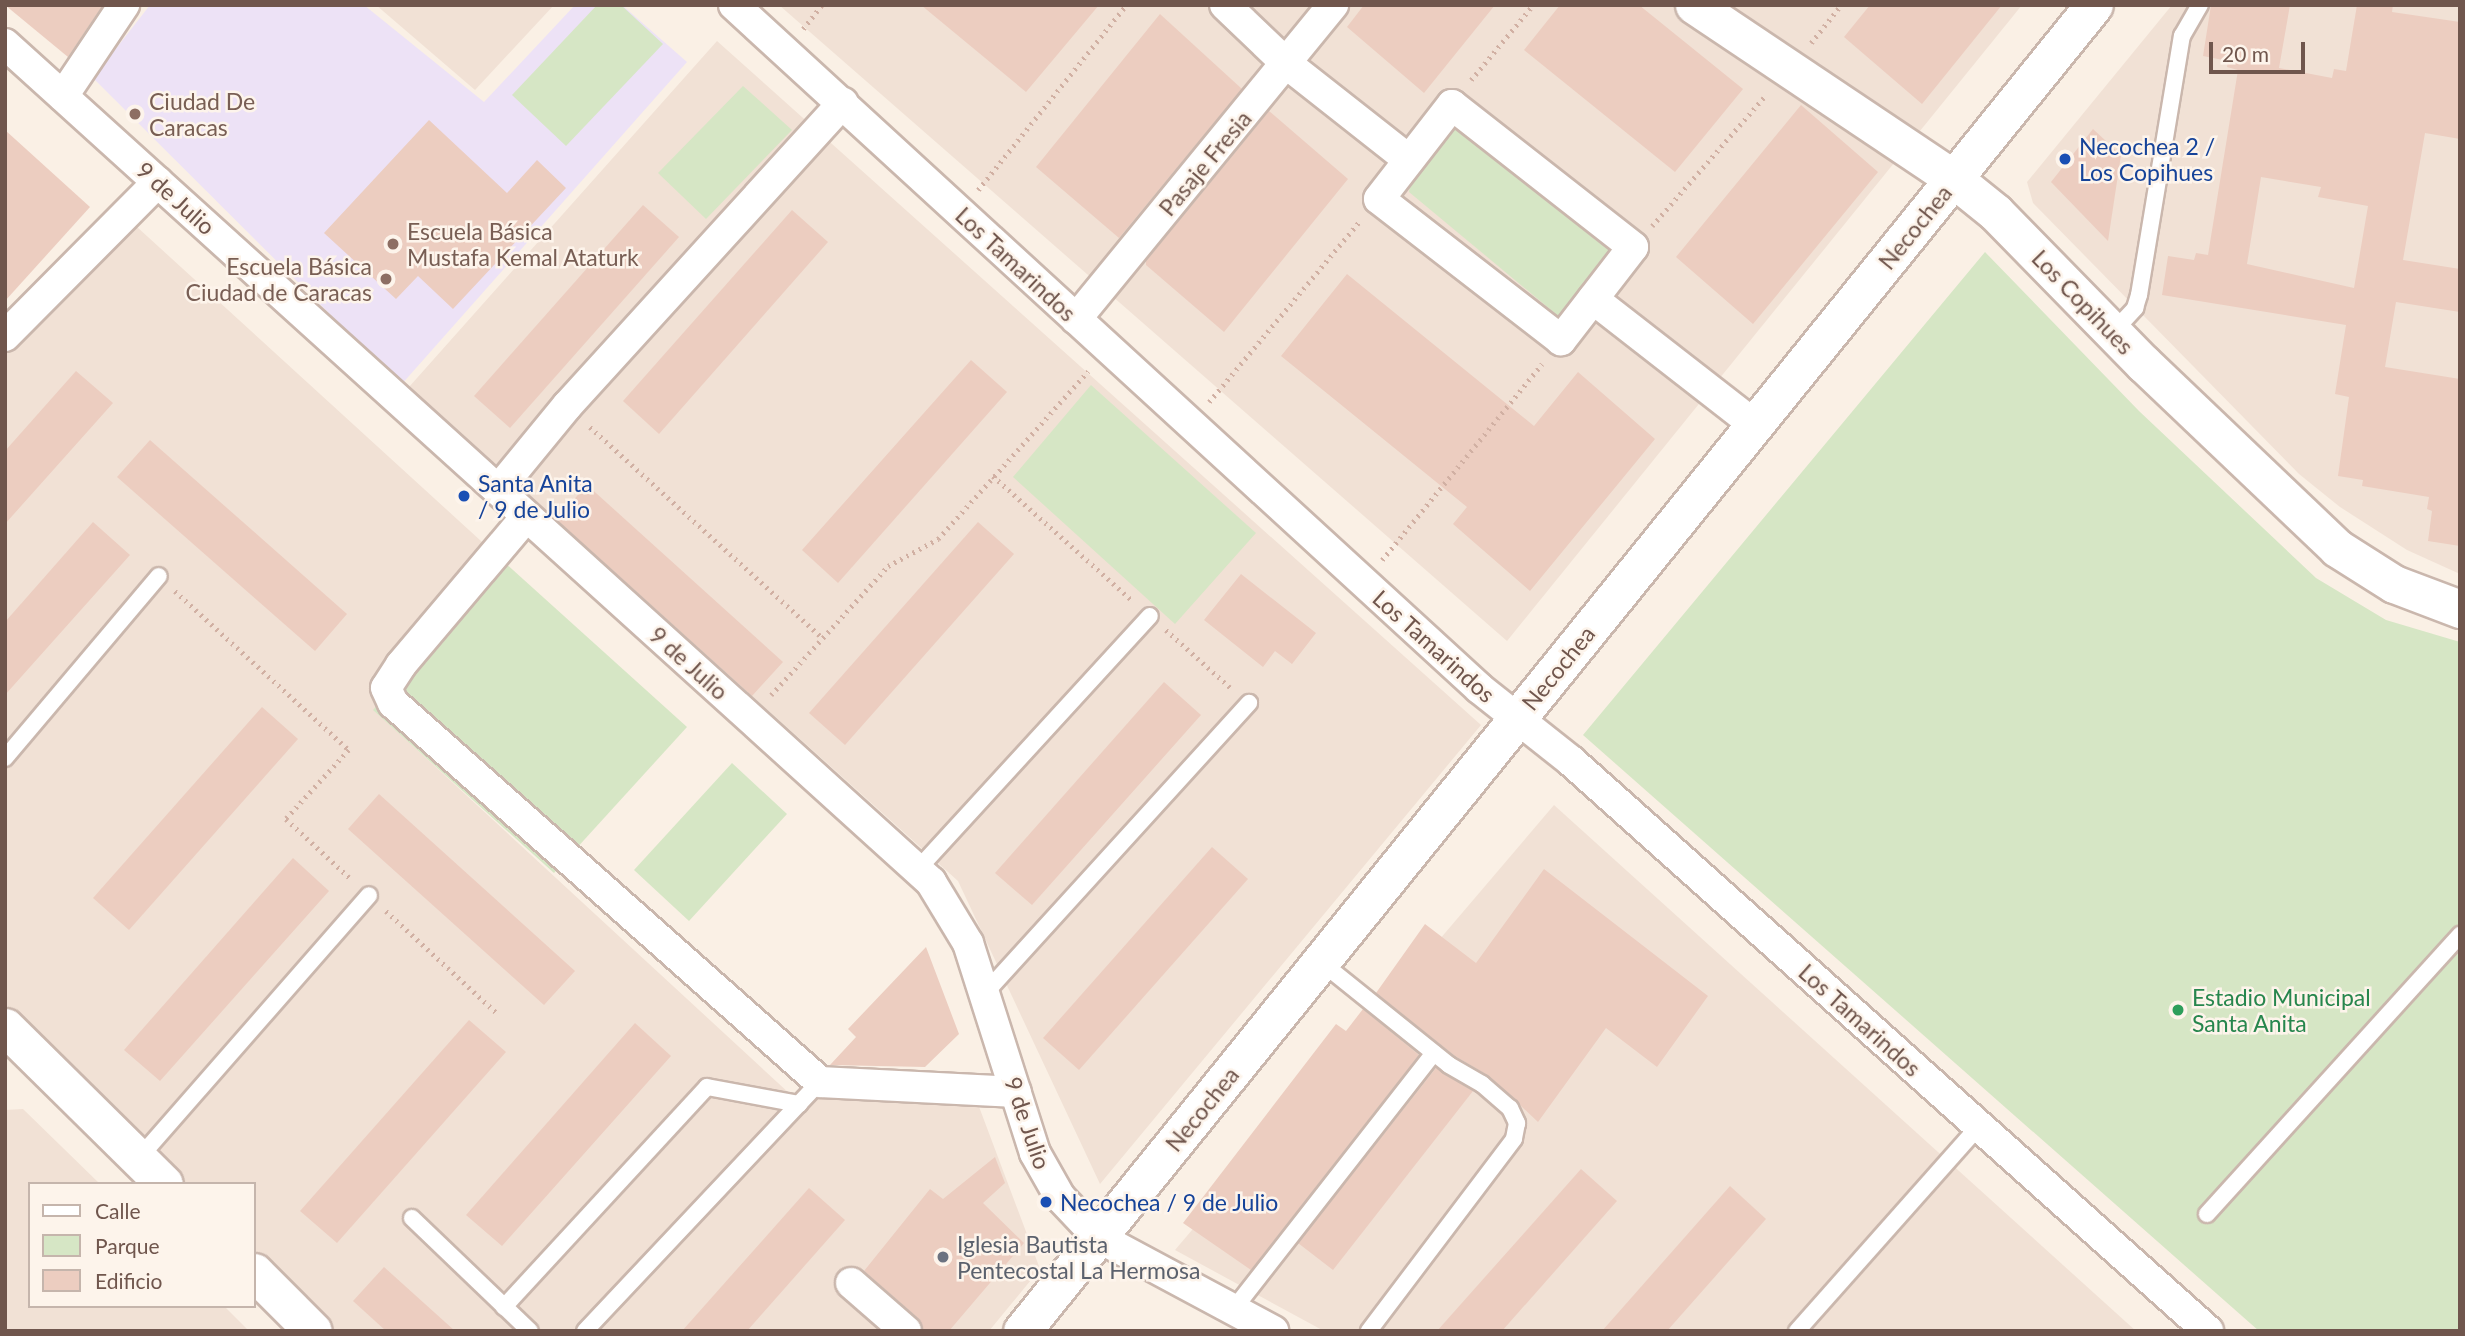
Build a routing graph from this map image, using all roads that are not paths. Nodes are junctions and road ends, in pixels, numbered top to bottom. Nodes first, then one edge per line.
1 (124, 5) edge
2 (734, 5) edge
3 (1225, 5) edge
4 (1333, 5) edge
5 (1694, 5) edge
6 (2095, 5) edge
7 (2200, 5) edge
8 (5, 44) edge
9 (1287, 64) junction
10 (63, 96) junction
11 (843, 103) junction
12 (1409, 160) junction
13 (1954, 178) junction
14 (158, 182) junction
15 (1593, 299) junction
16 (1076, 319) junction
17 (2113, 332) junction
18 (5, 336) edge
19 (1755, 425) junction
20 (498, 491) junction
21 (526, 517) junction
22 (159, 576) road end
23 (2460, 609) edge
24 (1150, 616) road end
25 (1249, 704) road end
26 (1518, 718) junction
27 (5, 758) edge
28 (918, 869) junction
29 (369, 895) road end
30 (2460, 935) edge
31 (1321, 962) junction
32 (986, 992) junction
33 (5, 1027) edge
34 (1434, 1053) junction
35 (820, 1082) junction
36 (1016, 1093) junction
37 (799, 1104) junction
38 (1979, 1126) junction
39 (139, 1158) junction
40 (162, 1182) edge
41 (2207, 1213) dead end
42 (412, 1218) dead end
43 (1098, 1237) junction
44 (256, 1274) edge
45 (851, 1283) dead end
46 (504, 1307) junction
47 (1233, 1310) junction
48 (313, 1331) edge
49 (530, 1331) edge
50 (585, 1331) edge
51 (906, 1331) edge
52 (1022, 1331) edge
53 (1273, 1331) edge
54 (1368, 1331) edge
55 (1797, 1331) edge
56 (2208, 1331) edge

1 - 10 street
2 - 11 street, Los Tamarindos
3 - 9 street
4 - 9 street, Pasaje Fresia
5 - 13 street, Los Copihues
6 - 13 street, Necochea
7 - 17 lane
8 - 10 street, 9 de Julio
9 - 12 street
9 - 16 street, Pasaje Fresia
10 - 14 street, 9 de Julio
11 - 16 street, Los Tamarindos
11 - 20 street
12 - 15 street
12 - 15 street
13 - 17 street, Los Copihues
13 - 19 street, Necochea
14 - 18 street
14 - 20 street, 9 de Julio
15 - 19 street
16 - 26 street, Los Tamarindos
17 - 23 street, Los Copihues
19 - 26 street, Necochea
20 - 21 street, 9 de Julio
21 - 28 street, 9 de Julio
21 - 35 street
22 - 27 lane
24 - 28 lane
25 - 32 lane
26 - 31 street, Necochea
26 - 38 street, Los Tamarindos
28 - 32 street, 9 de Julio
29 - 39 lane
30 - 41 lane
31 - 34 lane
31 - 43 street, Necochea
32 - 36 street, 9 de Julio
33 - 39 street
34 - 47 lane
34 - 54 lane
35 - 36 street
35 - 37 lane
36 - 43 street, 9 de Julio
37 - 46 lane
37 - 50 lane
38 - 55 lane
38 - 56 street, Los Tamarindos
39 - 40 street
42 - 46 lane
43 - 47 street, 9 de Julio
43 - 52 street, Necochea
44 - 48 street
45 - 51 street
46 - 49 lane
47 - 53 street, 9 de Julio

